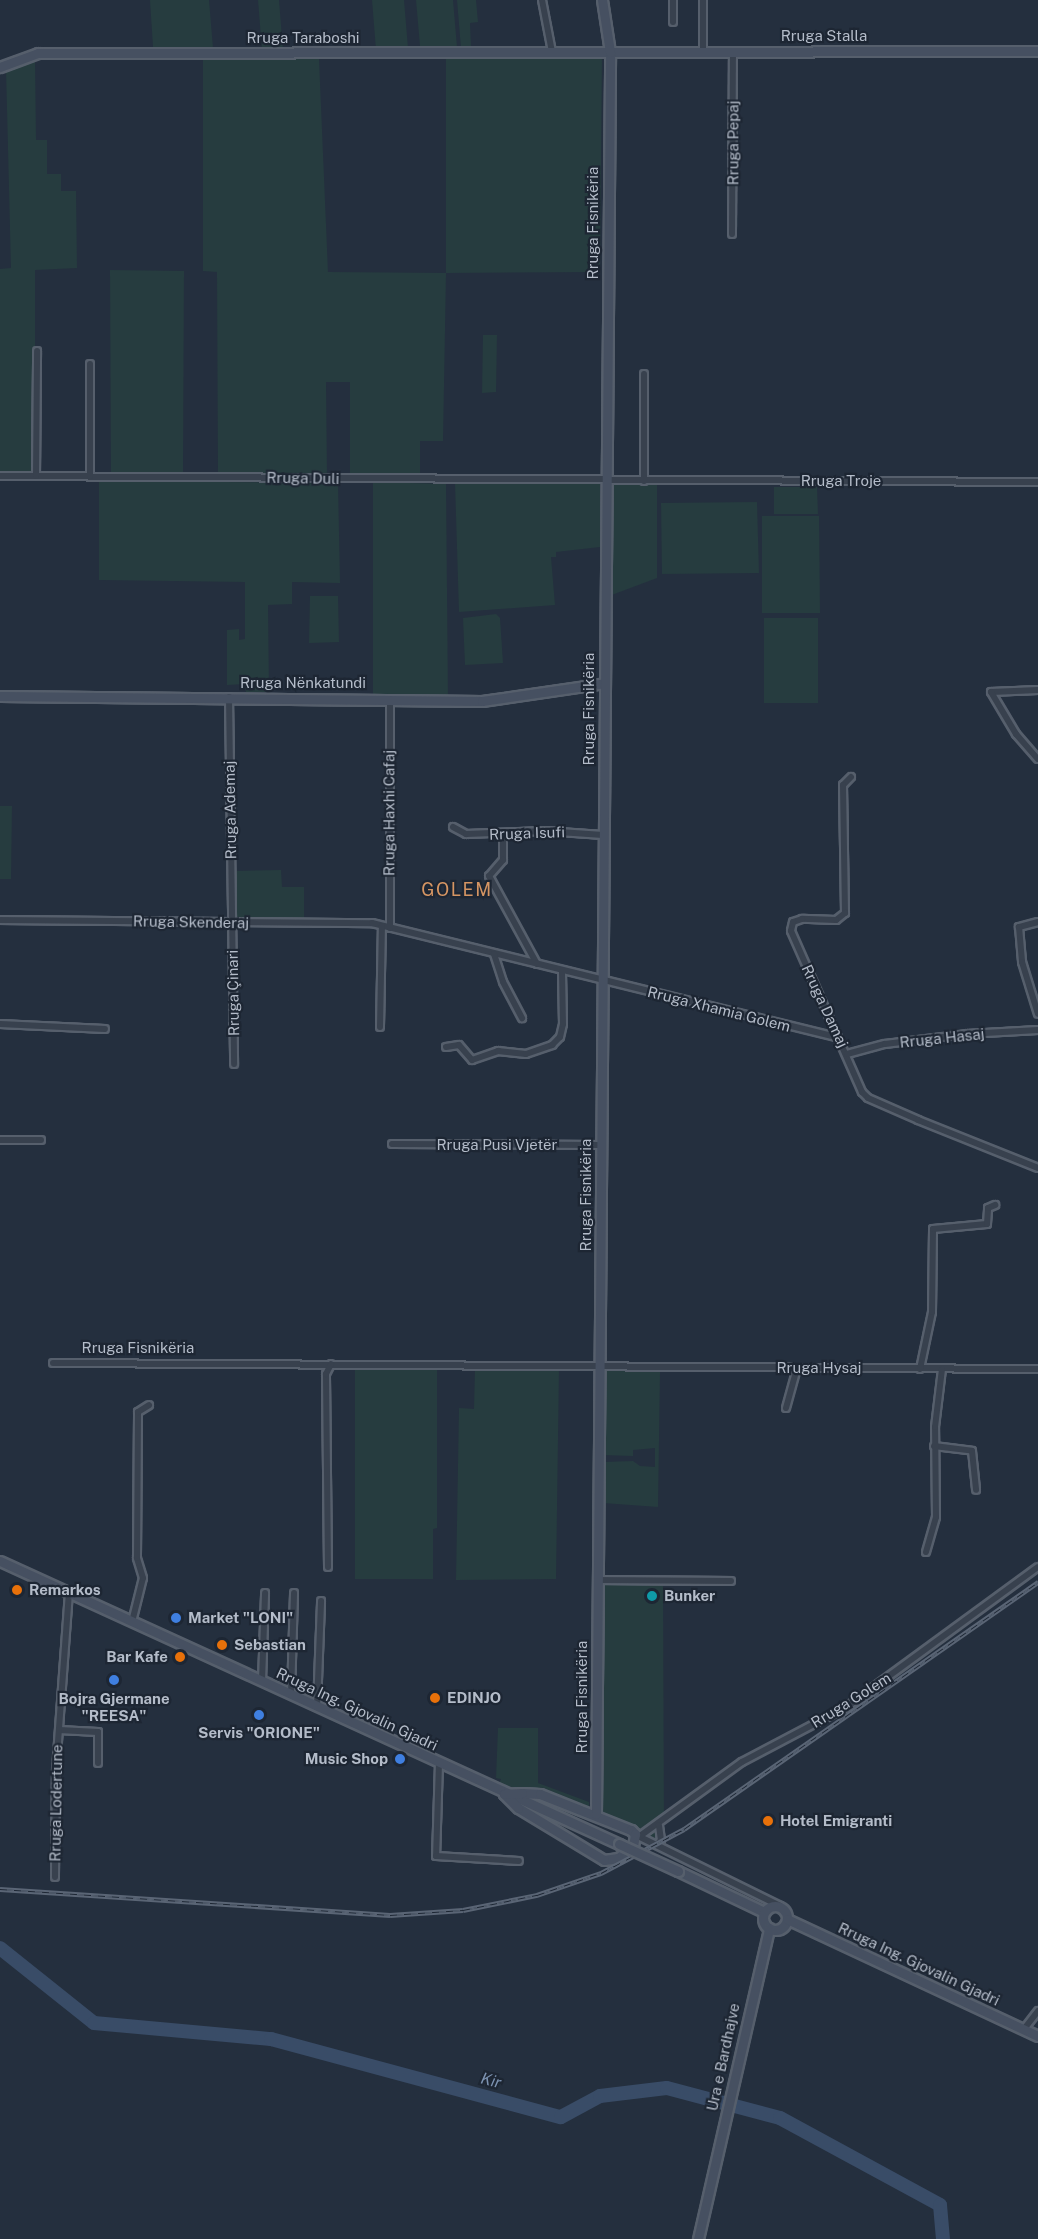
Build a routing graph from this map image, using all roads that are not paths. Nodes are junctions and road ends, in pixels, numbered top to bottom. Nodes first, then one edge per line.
1 (542, 0) edge
2 (602, 0) edge
3 (672, 0) edge
4 (703, 0) edge
5 (673, 22) dead end
6 (733, 51) junction
7 (1038, 51) edge
8 (552, 52) junction
9 (610, 52) junction
10 (703, 52) junction
11 (0, 67) edge
12 (732, 234) dead end
13 (36, 351) dead end
14 (90, 363) dead end
15 (644, 374) dead end
16 (0, 476) edge
17 (36, 476) junction
18 (90, 476) junction
19 (606, 481) junction
20 (644, 481) junction
21 (1038, 482) edge
22 (605, 682) junction
23 (1038, 690) edge
24 (0, 696) edge
25 (229, 698) junction
26 (390, 698) junction
27 (1038, 759) edge
28 (851, 777) dead end
29 (453, 827) dead end
30 (503, 832) junction
31 (603, 835) junction
32 (0, 920) edge
33 (1038, 922) edge
34 (232, 923) junction
35 (382, 927) junction
36 (390, 928) junction
37 (494, 954) junction
38 (537, 964) junction
39 (562, 970) junction
40 (602, 980) junction
41 (1038, 1014) edge
42 (522, 1018) dead end
43 (0, 1024) edge
44 (380, 1027) dead end
45 (105, 1029) dead end
46 (1038, 1030) edge
47 (836, 1037) junction
48 (446, 1047) dead end
49 (847, 1054) junction
50 (234, 1064) dead end
51 (0, 1140) edge
52 (41, 1140) dead end
53 (392, 1144) dead end
54 (601, 1145) junction
55 (1038, 1168) edge
56 (995, 1205) dead end
57 (52, 1363) dead end
58 (331, 1364) junction
59 (599, 1366) junction
60 (797, 1368) junction
61 (920, 1369) junction
62 (942, 1369) junction
63 (1038, 1370) edge
64 (148, 1405) dead end
65 (786, 1408) dead end
66 (934, 1446) junction
67 (976, 1490) dead end
68 (926, 1552) dead end
69 (0, 1561) edge
70 (328, 1567) dead end
71 (1038, 1567) edge
72 (598, 1580) junction
73 (731, 1581) dead end
74 (69, 1593) junction
75 (265, 1593) dead end
76 (294, 1593) dead end
77 (321, 1600) dead end
78 (132, 1622) junction
79 (262, 1682) junction
80 (291, 1696) junction
81 (317, 1708) junction
82 (59, 1730) junction
83 (98, 1763) dead end
84 (440, 1763) junction
85 (504, 1794) junction
86 (596, 1814) junction
87 (659, 1825) junction
88 (637, 1835) junction
89 (657, 1845) junction
90 (519, 1861) dead end
91 (55, 1876) dead end
92 (780, 1906) junction
93 (764, 1912) junction
94 (787, 1920) junction
95 (769, 1929) junction
96 (1038, 2011) edge
97 (1024, 2029) junction
98 (1038, 2036) edge
99 (698, 2239) edge

1 - 8 street
2 - 9 street, Rruga Fisnikëria
3 - 5 street
4 - 10 street
6 - 7 street, Rruga Stalla
6 - 10 street, Rruga Stalla
6 - 12 street, Rruga Pepaj
8 - 9 street, Rruga Taraboshi
8 - 11 street, Rruga Taraboshi
9 - 10 street, Rruga Stalla
9 - 19 street, Rruga Fisnikëria
13 - 17 street
14 - 18 street
15 - 20 street
16 - 17 street, Rruga Duli
17 - 18 street, Rruga Duli
18 - 19 street, Rruga Duli
19 - 20 street, Rruga Troje
19 - 22 street, Rruga Fisnikëria
20 - 21 street, Rruga Troje
22 - 26 street, Rruga Nënkatundi
22 - 31 street, Rruga Fisnikëria
23 - 27 street
24 - 25 street, Rruga Nënkatundi
25 - 26 street, Rruga Nënkatundi
25 - 34 street, Rruga Ademaj
26 - 36 street, Rruga Haxhi Cafaj
28 - 47 street, Rruga Damaj
29 - 30 street, Rruga Isufi
30 - 31 street, Rruga Isufi
30 - 38 street
31 - 40 street, Rruga Fisnikëria
32 - 34 street, Rruga Skenderaj
33 - 41 street
34 - 35 street, Rruga Skenderaj
34 - 50 street, Rruga Çinari
35 - 36 street, Rruga Skenderaj
35 - 44 street
36 - 37 street, Rruga Skenderaj
37 - 38 street, Rruga Skenderaj
37 - 42 street
38 - 39 street, Rruga Skenderaj
39 - 40 street, Rruga Skenderaj
39 - 48 street
40 - 47 street, Rruga Xhamia Golem
40 - 54 street, Rruga Fisnikëria
43 - 45 street
46 - 49 street, Rruga Hasaj
47 - 49 street, Rruga Damaj
49 - 55 street, Rruga Damaj
51 - 52 street
53 - 54 street, Rruga Pusi Vjetër
54 - 59 street, Rruga Fisnikëria
56 - 61 street
57 - 58 street, Rruga Fisnikëria
58 - 59 street, Rruga Fisnikëria
58 - 70 street
59 - 60 street, Rruga Hysaj
59 - 72 street, Rruga Fisnikëria
60 - 61 street, Rruga Hysaj
60 - 65 street
61 - 62 street, Rruga Hysaj
62 - 63 street, Rruga Hysaj
62 - 66 street
64 - 78 street
66 - 67 street
66 - 68 street
69 - 74 street, Rruga Ing. Gjovalin Gjadri
71 - 87 street, Rruga Golem
72 - 73 street
72 - 86 street, Rruga Fisnikëria
74 - 78 street, Rruga Ing. Gjovalin Gjadri
74 - 82 street, Rruga Lodertune
75 - 79 street
76 - 80 street
77 - 81 street
78 - 79 street, Rruga Ing. Gjovalin Gjadri
79 - 80 street, Rruga Ing. Gjovalin Gjadri
80 - 81 street, Rruga Ing. Gjovalin Gjadri
81 - 84 street, Rruga Ing. Gjovalin Gjadri
82 - 83 street, Rruga Lodertune
82 - 91 street, Rruga Lodertune
84 - 85 street, Rruga Ing. Gjovalin Gjadri
84 - 90 street, Rruga Ing. Gjovalin Gjadri
85 - 86 street
85 - 88 street
85 - 93 street, Rruga Ing. Gjovalin Gjadri, bridge
86 - 88 street
87 - 88 street, Rruga Golem
87 - 89 street
88 - 89 street
89 - 92 street
92 - 93 street
92 - 94 street
93 - 95 street
94 - 95 street
94 - 97 street, Rruga Ing. Gjovalin Gjadri
95 - 99 street, Ura e Bardhajve
96 - 97 street
97 - 98 street, Rruga Ing. Gjovalin Gjadri

